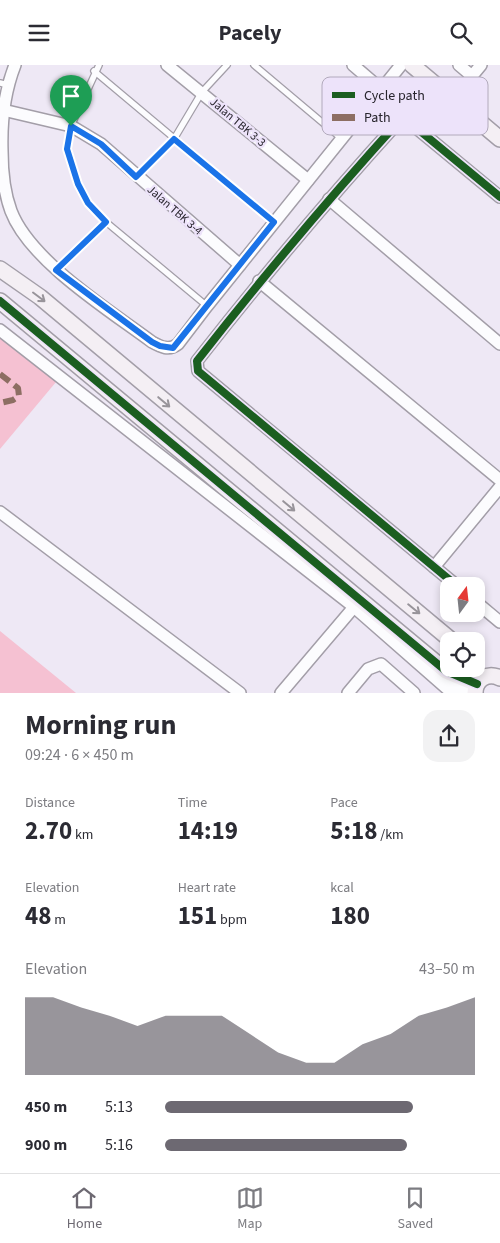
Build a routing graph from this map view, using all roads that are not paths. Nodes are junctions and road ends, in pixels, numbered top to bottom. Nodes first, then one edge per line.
1 (16, 65) edge
2 (99, 65) edge
3 (167, 65) edge
4 (227, 65) edge
5 (254, 65) edge
6 (353, 65) edge
7 (401, 65) edge
8 (412, 65) edge
9 (459, 65) edge
10 (481, 65) edge
11 (94, 71) junction
12 (472, 76) joint
13 (367, 77) edge
14 (392, 77) edge
15 (426, 77) edge
16 (4, 84) edge
17 (202, 93) junction
18 (3, 110) junction
19 (322, 122) edge
20 (71, 126) junction
21 (488, 129) edge
22 (337, 135) edge
23 (345, 135) edge
24 (387, 135) edge
25 (425, 135) edge
26 (174, 139) junction
27 (342, 139) junction
28 (500, 139) edge
29 (136, 177) junction
30 (308, 180) junction
31 (500, 197) edge
32 (329, 199) junction
33 (106, 222) junction
34 (274, 222) junction
35 (240, 265) junction
36 (0, 269) edge
37 (56, 270) junction
38 (259, 281) junction
39 (0, 301) edge
40 (207, 306) junction
41 (0, 330) edge
42 (500, 344) edge
43 (500, 480) edge
44 (500, 487) edge
45 (0, 512) edge
46 (434, 567) junction
47 (446, 577) edge
48 (354, 607) junction
49 (485, 610) edge
50 (500, 622) edge
51 (441, 632) edge
52 (424, 667) junction
53 (500, 678) edge
54 (477, 683) edge
55 (240, 693) edge
56 (281, 693) edge
57 (348, 693) edge
58 (414, 693) edge
59 (452, 693) edge

1 - 16 street
2 - 11 lane
3 - 17 street, Jalan TBK 3-3
4 - 17 lane
5 - 19 lane
6 - 13 street
7 - 14 street
8 - 15 street
9 - 12 street
10 - 12 street
11 - 20 lane
11 - 26 lane
16 - 18 street
17 - 26 lane
17 - 30 street, Jalan TBK 3-3
18 - 20 street, Jalan TBK 3-4
18 - 37 street
20 - 29 street, Jalan TBK 3-4
20 - 33 lane
21 - 28 street
22 - 27 lane
23 - 27 street
24 - 32 street
25 - 31 street
26 - 29 lane
26 - 34 lane
27 - 30 street
29 - 35 street, Jalan TBK 3-4
30 - 34 street
32 - 38 street
32 - 42 street
33 - 37 lane
33 - 40 lane
34 - 35 street
35 - 40 street
36 -> 51 street
37 - 40 street
38 - 43 street
38 - 46 street
39 - 54 street
41 - 48 street
44 - 46 street
45 - 55 street
46 - 47 street
48 - 52 street
48 - 56 street
49 - 50 street
52 - 54 street
52 - 59 street
53 - 54 street
57 - 58 street

